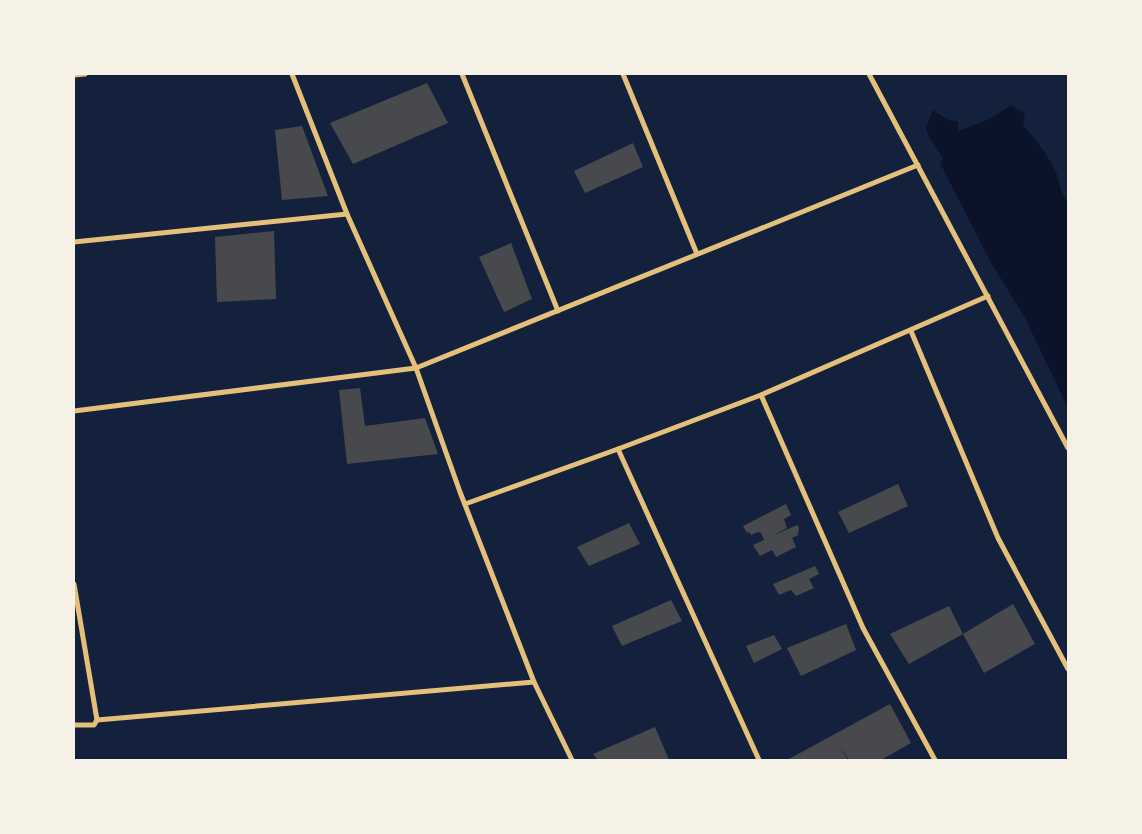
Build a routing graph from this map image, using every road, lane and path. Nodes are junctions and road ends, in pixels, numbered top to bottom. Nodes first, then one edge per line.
1 (85, 74) edge
2 (292, 74) edge
3 (462, 74) edge
4 (624, 74) edge
5 (869, 74) edge
6 (74, 75) edge
7 (918, 165) junction
8 (347, 214) junction
9 (74, 242) edge
10 (697, 254) junction
11 (988, 296) junction
12 (558, 311) junction
13 (911, 331) junction
14 (416, 368) junction
15 (761, 395) junction
16 (74, 411) edge
17 (1068, 448) edge
18 (618, 449) junction
19 (465, 504) junction
20 (74, 584) edge
21 (1068, 668) edge
22 (534, 682) junction
23 (97, 720) junction
24 (74, 725) edge
25 (572, 760) edge
26 (759, 760) edge
27 (935, 760) edge

1 - 6 street
2 - 8 street
3 - 12 street
4 - 10 street
5 - 7 street
7 - 10 street
7 - 11 street
8 - 9 street
8 - 14 street
10 - 12 street
11 - 13 street
11 - 17 street
12 - 14 street
13 - 15 street
13 - 21 street
14 - 16 street
14 - 19 street
15 - 18 street
15 - 27 street
18 - 19 street
18 - 26 street
19 - 22 street
20 - 23 street
22 - 23 street
22 - 25 street
23 - 24 street

